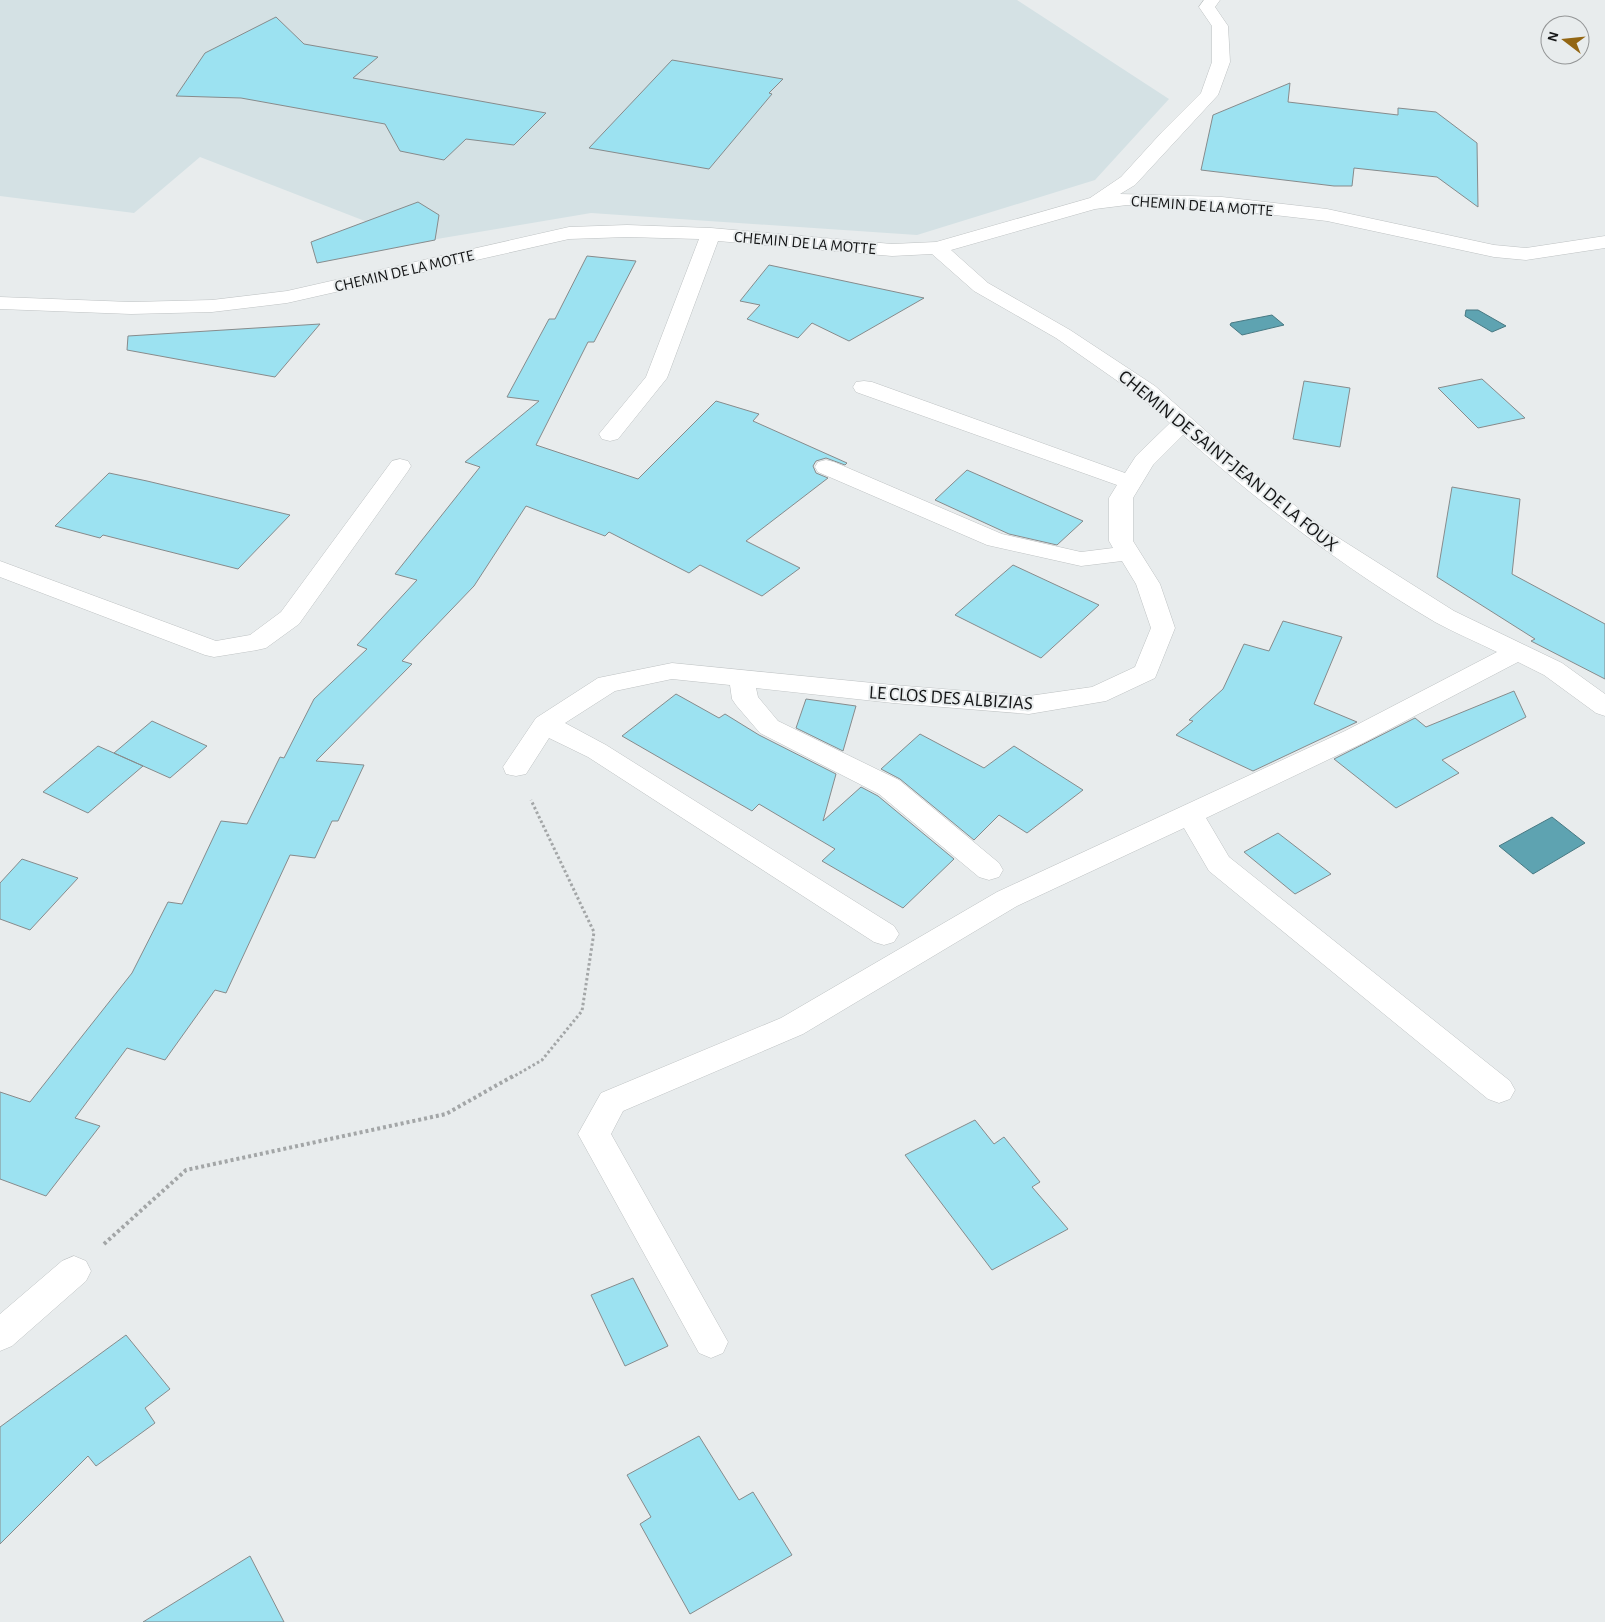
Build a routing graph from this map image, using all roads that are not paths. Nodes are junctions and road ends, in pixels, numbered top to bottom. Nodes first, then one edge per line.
1 (1212, 0) edge
2 (1093, 203) junction
3 (711, 234) junction
4 (1605, 242) edge
5 (937, 248) junction
6 (0, 304) edge
7 (864, 387) dead end
8 (1183, 423) junction
9 (610, 434) dead end
10 (400, 466) dead end
11 (826, 468) dead end
12 (1130, 482) junction
13 (1129, 553) junction
14 (0, 568) edge
15 (1517, 652) junction
16 (741, 678) junction
17 (1605, 707) edge
18 (545, 724) junction
19 (516, 767) road end
20 (1190, 814) junction
21 (989, 870) dead end
22 (884, 934) dead end
23 (1499, 1090) dead end
24 (74, 1271) road end
25 (0, 1335) edge
26 (711, 1342) dead end

1 - 2 street
2 - 4 street, CHEMIN DE LA MOTTE
2 - 5 street, CHEMIN DE LA MOTTE
3 - 5 street, CHEMIN DE LA MOTTE
3 - 6 street, CHEMIN DE LA MOTTE
3 - 9 street
5 - 8 street, CHEMIN DE SAINT-JEAN DE LA FOUX
7 - 12 street
8 - 12 street, LE CLOS DES ALBIZIAS
8 - 15 street, CHEMIN DE SAINT-JEAN DE LA FOUX
10 - 14 street
11 - 13 street
12 - 13 street, LE CLOS DES ALBIZIAS
13 - 16 street, LE CLOS DES ALBIZIAS
15 - 17 street, CHEMIN DE SAINT-JEAN DE LA FOUX
15 - 20 street
16 - 18 street, LE CLOS DES ALBIZIAS
16 - 21 street
18 - 19 street, LE CLOS DES ALBIZIAS
18 - 22 street
20 - 23 street
20 - 26 street
24 - 25 street

